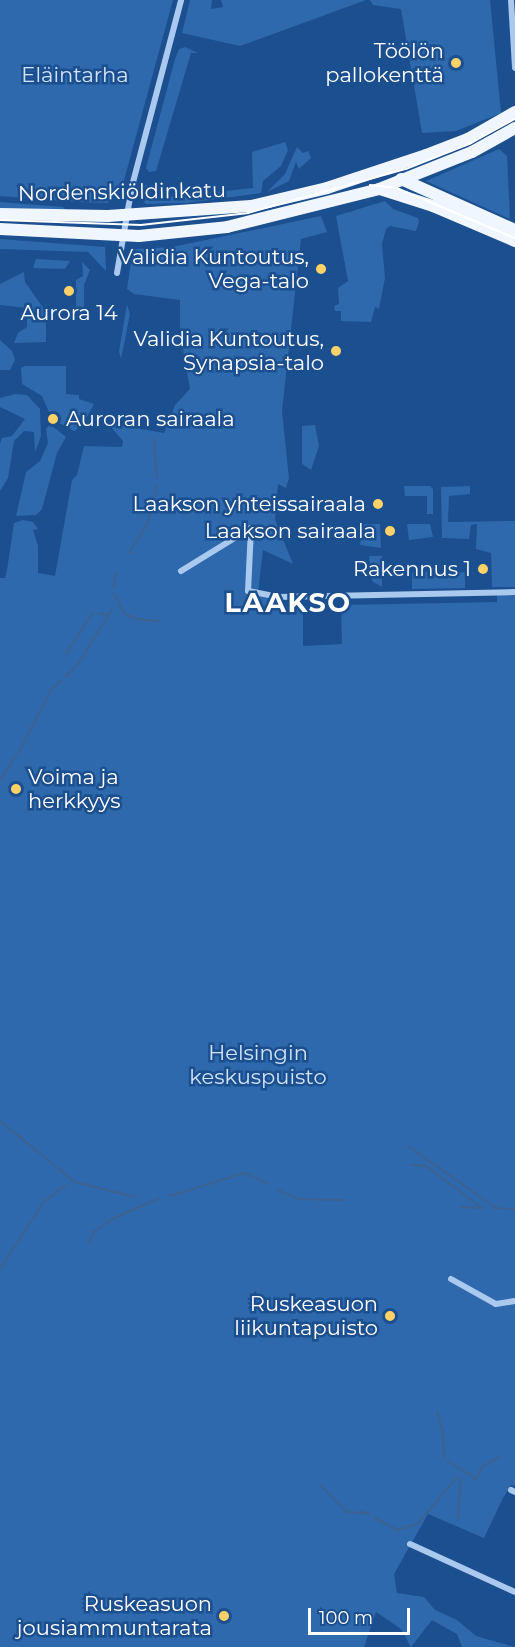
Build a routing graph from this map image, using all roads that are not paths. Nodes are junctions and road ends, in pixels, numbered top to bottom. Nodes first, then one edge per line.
1 (181, 0) edge
2 (511, 0) edge
3 (515, 68) edge
4 (515, 112) edge
5 (515, 128) edge
6 (370, 174) junction
7 (404, 180) junction
8 (379, 189) junction
9 (0, 214) edge
10 (127, 215) junction
11 (0, 229) edge
12 (515, 230) edge
13 (121, 237) junction
14 (515, 241) edge
15 (117, 273) dead end
16 (181, 571) dead end
17 (515, 592) edge
18 (451, 1279) dead end
19 (515, 1301) edge
20 (410, 1544) dead end
21 (515, 1592) edge

1 - 10 street
2 - 3 street
4 - 6 main road, Nordenskiöldinkatu
5 - 7 main road, Nordenskiöldinkatu
6 - 7 main road
6 - 10 main road, Nordenskiöldinkatu
7 - 8 main road, Nordenskiöldinkatu
7 - 12 main road
8 - 13 main road, Nordenskiöldinkatu
8 - 14 main road
9 - 10 main road, Nordenskiöldinkatu
10 - 13 street
11 - 13 main road, Nordenskiöldinkatu
13 - 15 street
16 - 17 street
18 - 19 street
20 - 21 street

